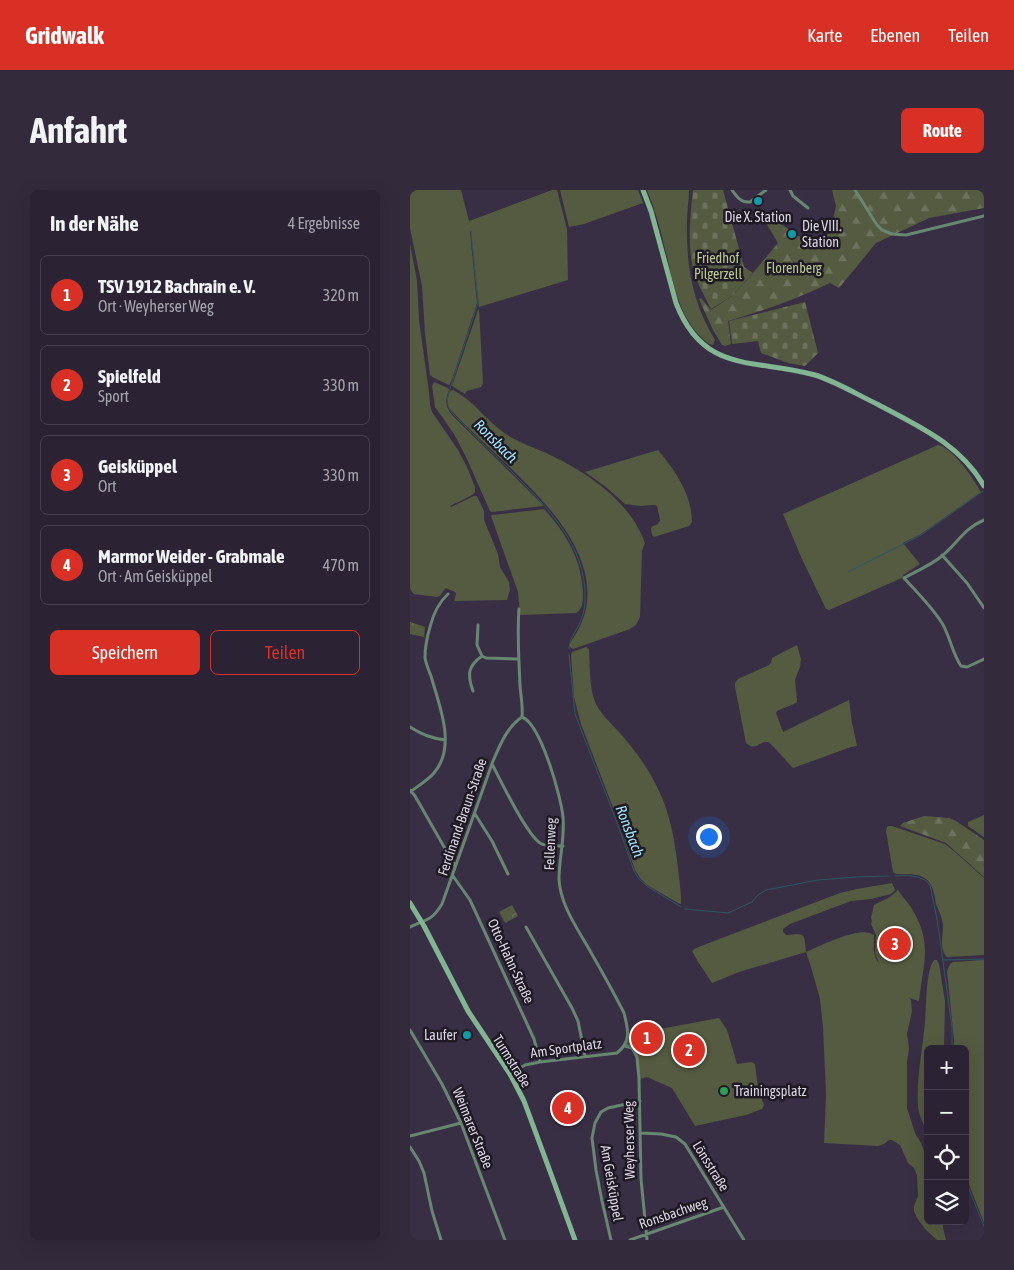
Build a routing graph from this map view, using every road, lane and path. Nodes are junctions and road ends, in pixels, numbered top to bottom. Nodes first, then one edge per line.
1 (644, 190) edge
2 (732, 190) edge
3 (766, 190) edge
4 (790, 190) edge
5 (855, 190) edge
6 (808, 208) dead end
7 (984, 216) edge
8 (984, 486) edge
9 (984, 520) edge
10 (942, 555) junction
11 (448, 594) dead end
12 (984, 608) edge
13 (519, 609) dead end
14 (478, 625) dead end
15 (482, 656) junction
16 (519, 659) junction
17 (984, 659) edge
18 (473, 691) dead end
19 (522, 717) junction
20 (410, 727) edge
21 (445, 740) junction
22 (492, 764) junction
23 (410, 791) edge
24 (474, 813) junction
25 (563, 846) junction
26 (455, 867) junction
27 (508, 874) dead end
28 (452, 875) junction
29 (410, 903) edge
30 (422, 922) junction
31 (410, 927) edge
32 (526, 927) dead end
33 (410, 1030) edge
34 (625, 1046) junction
35 (585, 1056) junction
36 (540, 1062) junction
37 (510, 1074) junction
38 (640, 1101) junction
39 (461, 1123) junction
40 (640, 1134) junction
41 (410, 1136) edge
42 (410, 1147) edge
43 (724, 1208) junction
44 (646, 1234) junction
45 (441, 1240) edge
46 (505, 1240) edge
47 (575, 1240) edge
48 (611, 1240) edge
49 (630, 1240) edge
50 (647, 1240) edge
51 (744, 1240) edge

1 - 8 street
2 - 3 street
4 - 6 street
5 - 7 street
9 - 10 street
10 - 12 street
10 - 17 street
11 - 21 street
13 - 16 street
14 - 15 street
15 - 16 street
15 - 18 street
16 - 19 street
19 - 22 street, Ferdinand-Braun-Straße
19 - 25 street, Fellenweg
20 - 21 street
21 - 23 street
22 - 24 street, Ferdinand-Braun-Straße
22 - 25 street
23 - 26 street
24 - 26 street, Ferdinand-Braun-Straße
24 - 27 street
25 - 34 street, Fellenweg
26 - 28 street, Ferdinand-Braun-Straße
28 - 30 street, Ferdinand-Braun-Straße
28 - 36 street, Otto-Hahn-Straße
29 - 30 street, Turmstraße
30 - 31 street, Ferdinand-Braun-Straße
30 - 37 street, Turmstraße
32 - 35 street
33 - 39 street, Weimarer Straße
34 - 35 street, Am Sportplatz
34 - 38 street, Weyherser Weg
35 - 36 street, Am Sportplatz
36 - 37 street, Am Sportplatz
37 - 47 street, Turmstraße
38 - 40 street, Weyherser Weg
38 - 48 street, Am Geisküppel
39 - 41 street
39 - 46 street, Weimarer Straße
40 - 43 street, Lönsstraße
40 - 44 street, Weyherser Weg
42 - 45 street
43 - 44 street, Ronsbachweg
43 - 51 street, Lönsstraße
44 - 49 street, Ronsbachweg
44 - 50 street, Weyherser Weg

